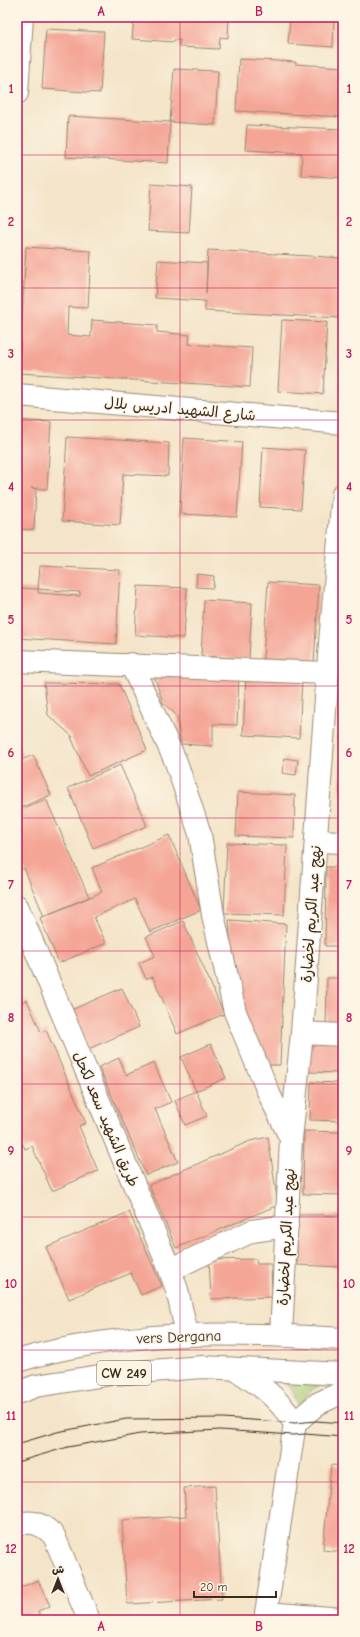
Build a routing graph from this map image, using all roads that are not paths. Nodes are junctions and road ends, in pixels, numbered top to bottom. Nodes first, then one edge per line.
1 (22, 17) edge
2 (17, 92) edge
3 (17, 395) edge
4 (343, 423) edge
5 (343, 494) edge
6 (337, 642) edge
7 (17, 661) edge
8 (131, 664) junction
9 (328, 673) junction
10 (317, 841) junction
11 (343, 842) edge
12 (17, 906) edge
13 (302, 1033) junction
14 (343, 1035) edge
15 (291, 1139) junction
16 (287, 1226) junction
17 (170, 1270) junction
18 (187, 1334) junction
19 (280, 1335) junction
20 (343, 1339) edge
21 (17, 1361) edge
22 (234, 1368) junction
23 (343, 1374) edge
24 (343, 1392) edge
25 (17, 1393) edge
26 (295, 1423) junction
27 (17, 1525) edge
28 (266, 1616) edge
29 (343, 1619) edge
30 (89, 1620) edge

1 - 2 main road
3 - 4 main road, شارع الشهيد ادريس بلال
5 - 6 main road, نهج عبد الكريم لخضارة
6 - 9 main road, نهج عبد الكريم لخضارة
7 - 8 main road
8 - 9 main road
8 - 15 main road
9 - 10 main road, نهج عبد الكريم لخضارة
10 - 11 main road
10 - 13 main road, نهج عبد الكريم لخضارة
12 - 17 main road, طريق الشهيد سعد لكحل
13 - 14 main road
13 - 15 main road, نهج عبد الكريم لخضارة
15 - 16 main road, نهج عبد الكريم لخضارة
16 - 17 main road
16 - 19 main road, نهج عبد الكريم لخضارة
17 - 18 main road, طريق الشهيد سعد لكحل
18 - 19 main road, vers Dergana
18 - 21 main road, vers Dergana
19 - 20 main road, vers Dergana
22 - 23 main road, CW 249
22 - 25 main road, CW 249
22 - 26 main road
24 - 26 main road
26 - 28 main road
27 - 30 main road
28 - 29 main road

